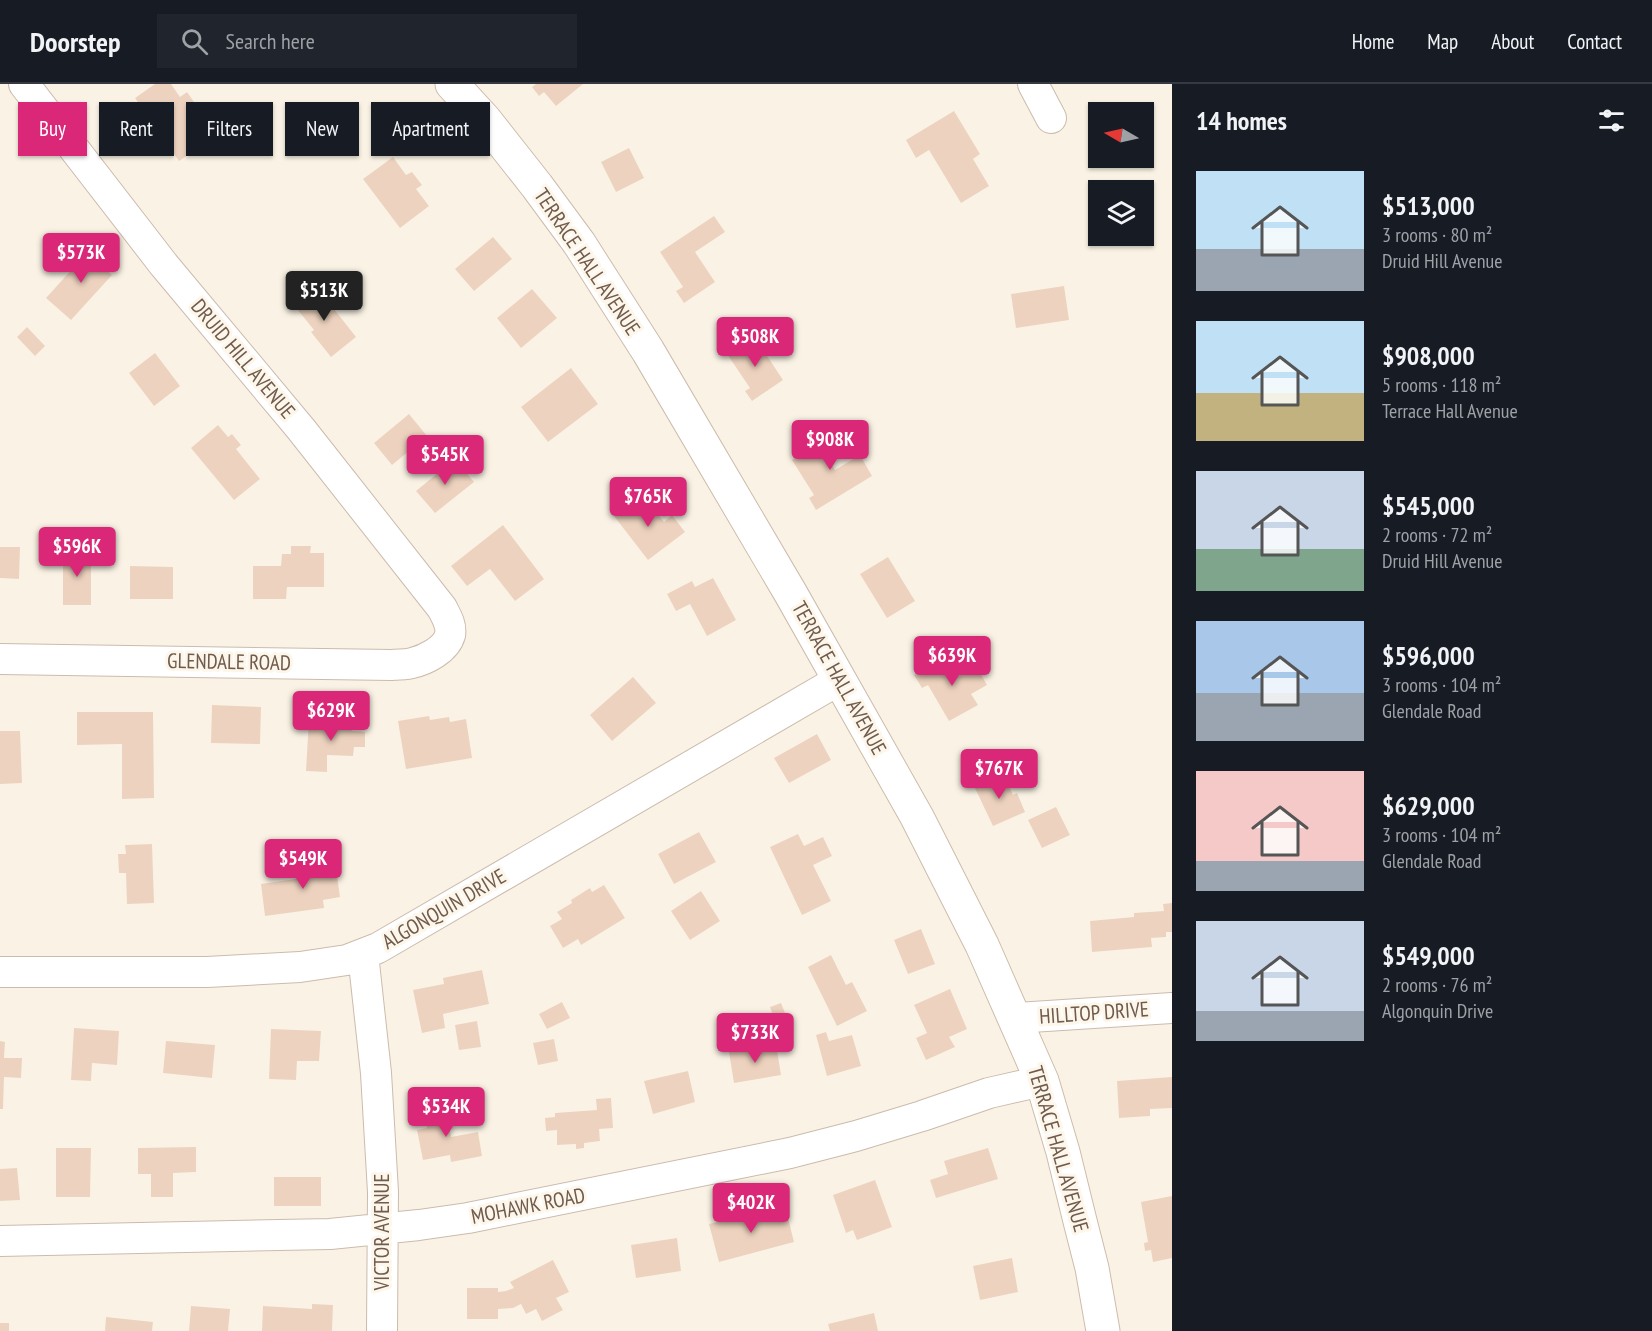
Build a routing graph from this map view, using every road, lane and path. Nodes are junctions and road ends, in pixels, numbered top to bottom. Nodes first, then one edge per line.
1 (24, 84) edge
2 (452, 84) edge
3 (1034, 84) edge
4 (1051, 118) dead end
5 (448, 639) joint
6 (0, 659) edge
7 (839, 680) junction
8 (363, 954) junction
9 (0, 972) edge
10 (1172, 1008) edge
11 (1015, 1018) junction
12 (1042, 1082) junction
13 (383, 1229) junction
14 (0, 1242) edge
15 (382, 1331) edge
16 (1103, 1331) edge

1 - 5 street, DRUID HILL AVENUE
2 - 7 main road, TERRACE HALL AVENUE
3 - 4 street
5 - 6 street, GLENDALE ROAD
7 - 8 street, ALGONQUIN DRIVE
7 - 11 main road, TERRACE HALL AVENUE
8 - 9 street, ALGONQUIN DRIVE
8 - 13 street, VICTOR AVENUE
10 - 11 street, HILLTOP DRIVE
11 - 12 main road, TERRACE HALL AVENUE
12 - 13 street, MOHAWK ROAD
12 - 16 main road, TERRACE HALL AVENUE
13 - 14 street, MOHAWK ROAD
13 - 15 street, VICTOR AVENUE

